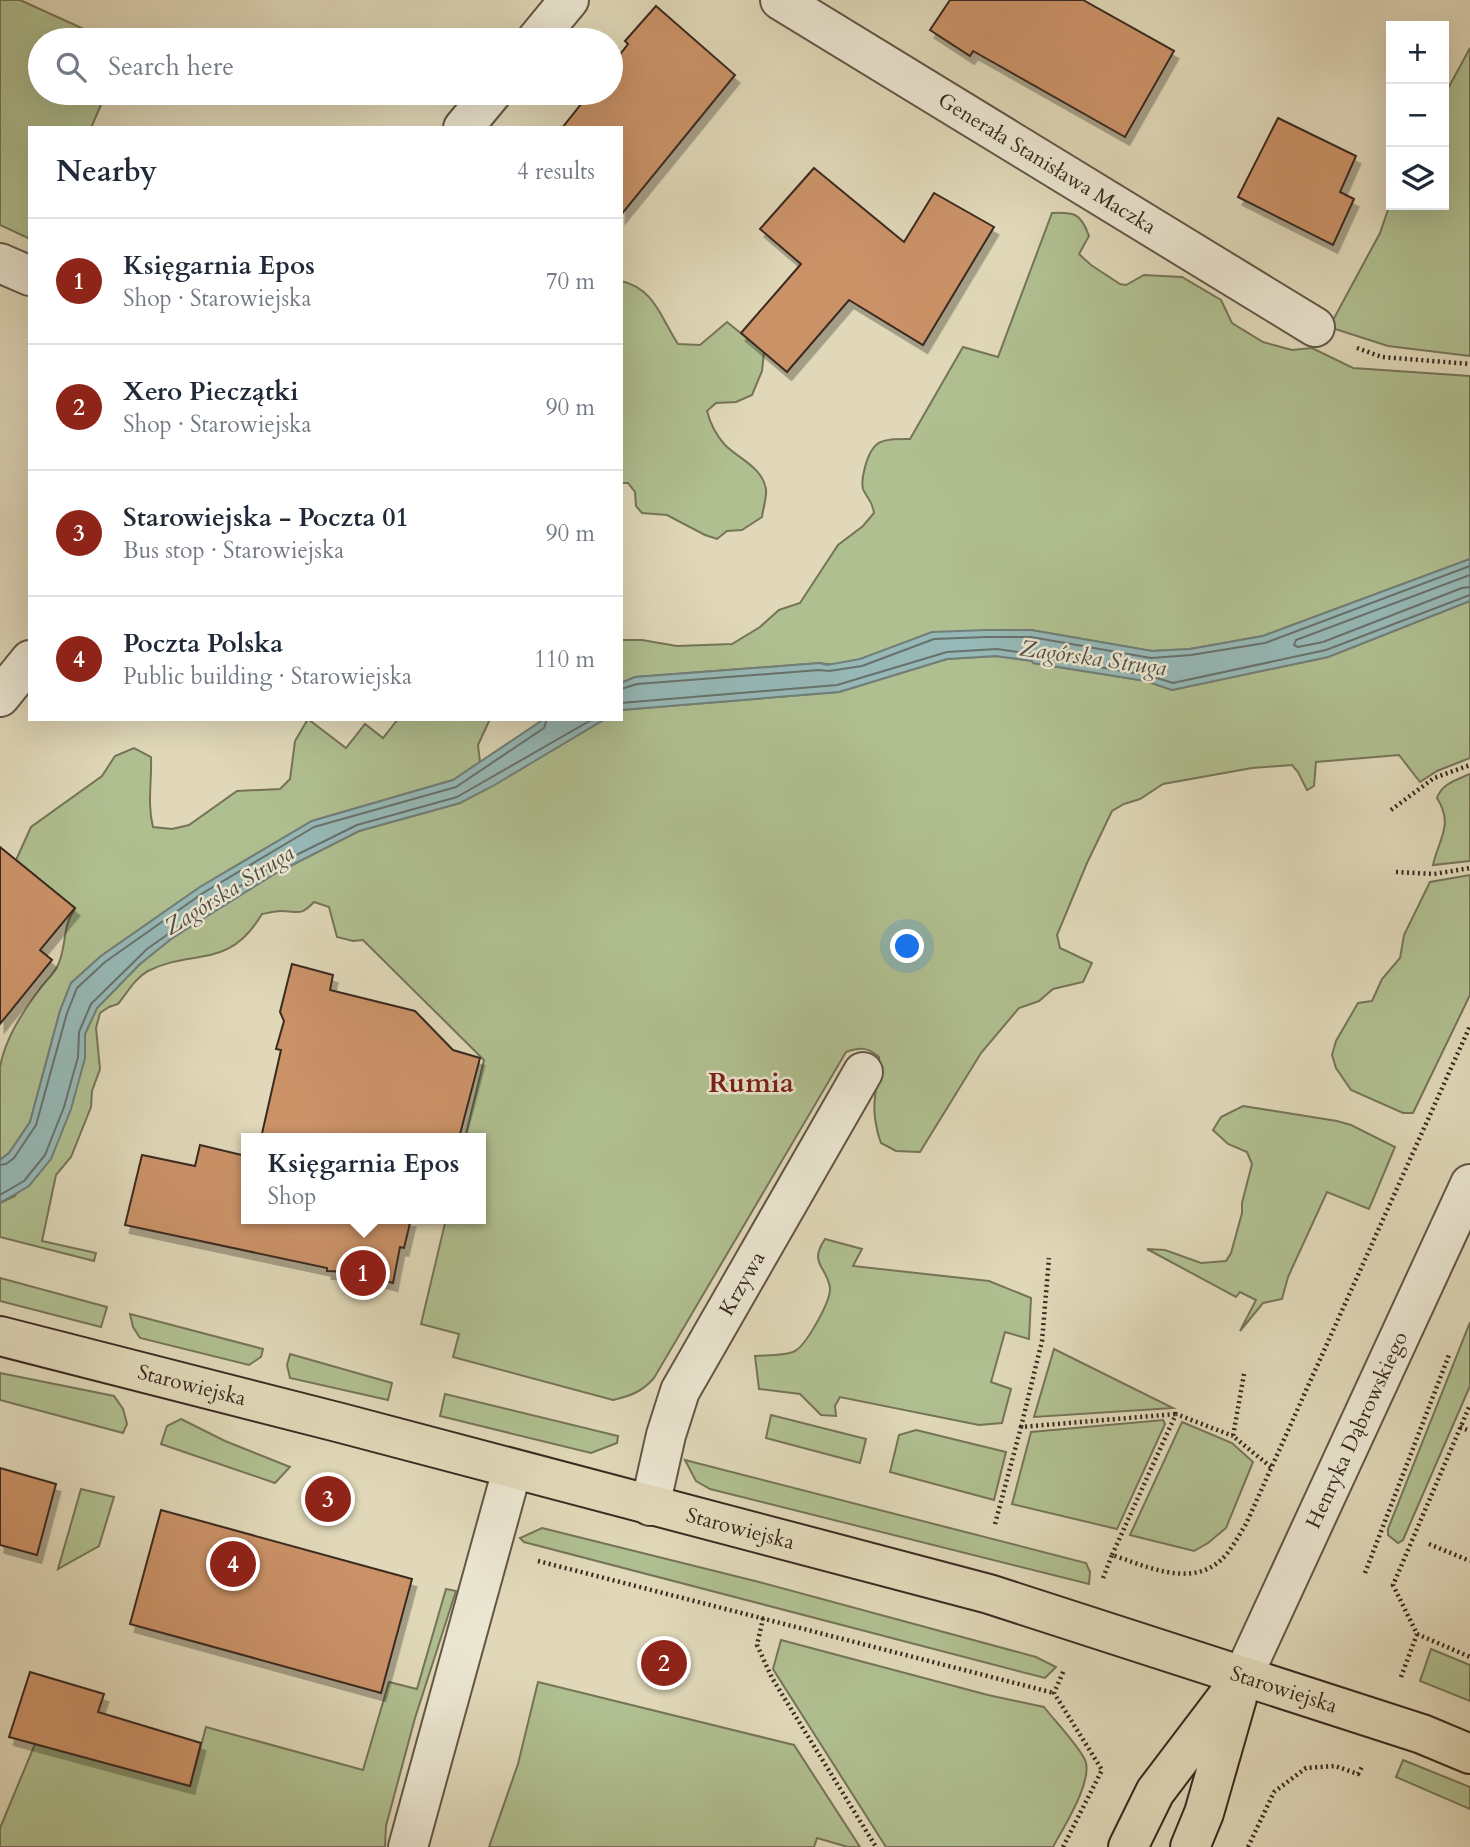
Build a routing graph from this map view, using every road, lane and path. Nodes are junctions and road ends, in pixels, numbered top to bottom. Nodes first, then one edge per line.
1 (569, 0) edge
2 (780, 0) edge
3 (546, 28) edge
4 (482, 105) edge
5 (465, 126) edge
6 (0, 263) edge
7 (28, 275) edge
8 (1315, 327) joint
9 (1470, 364) edge
10 (28, 662) edge
11 (0, 696) edge
12 (1470, 765) edge
13 (1391, 810) dead end
14 (1470, 868) edge
15 (1396, 872) dead end
16 (1470, 1027) edge
17 (863, 1072) dead end
18 (1470, 1184) edge
19 (1049, 1258) dead end
20 (0, 1336) edge
21 (1450, 1353) dead end
22 (1244, 1374) dead end
23 (1470, 1405) edge
24 (1176, 1414) junction
25 (1021, 1427) junction
26 (1460, 1427) junction
27 (1470, 1431) edge
28 (1233, 1436) junction
29 (1272, 1468) junction
30 (512, 1470) junction
31 (650, 1506) junction
32 (995, 1524) dead end
33 (1246, 1524) dead end
34 (1430, 1544) dead end
35 (489, 1549) junction
36 (1112, 1555) dead end
37 (1470, 1562) edge
38 (1365, 1573) dead end
39 (763, 1618) junction
40 (1418, 1634) junction
41 (1470, 1657) edge
42 (1243, 1676) junction
43 (1054, 1693) dead end
44 (1384, 1722) junction
45 (1470, 1754) edge
46 (408, 1847) edge
47 (876, 1847) edge
48 (1128, 1847) edge
49 (1190, 1847) edge
50 (1248, 1847) edge

1 - 3 street
2 - 8 street, Generała Stanisława Maczka
4 - 5 street
6 - 7 street
8 - 9 path
10 - 11 street
12 - 13 path
14 - 15 path
16 - 29 path
17 - 31 street, Krzywa
18 - 42 street, Henryka Dąbrowskiego
19 - 25 path
20 - 30 main road, Starowiejska
21 - 38 path
22 - 28 path
23 - 26 path
24 - 25 path
24 - 28 path
24 - 36 path
25 - 32 path
26 - 27 path
26 - 40 path
28 - 29 path
29 - 33 path
30 - 31 main road, Starowiejska
30 - 35 street
31 - 42 main road, Starowiejska
34 - 37 path
35 - 39 path
35 - 46 street
39 - 43 path
39 - 47 path
40 - 41 path
40 - 44 path
42 - 44 main road, Starowiejska
42 - 48 main road, Henryka Dąbrowskiego
42 - 49 main road, Henryka Dąbrowskiego
44 - 45 main road, Starowiejska
44 - 50 path

